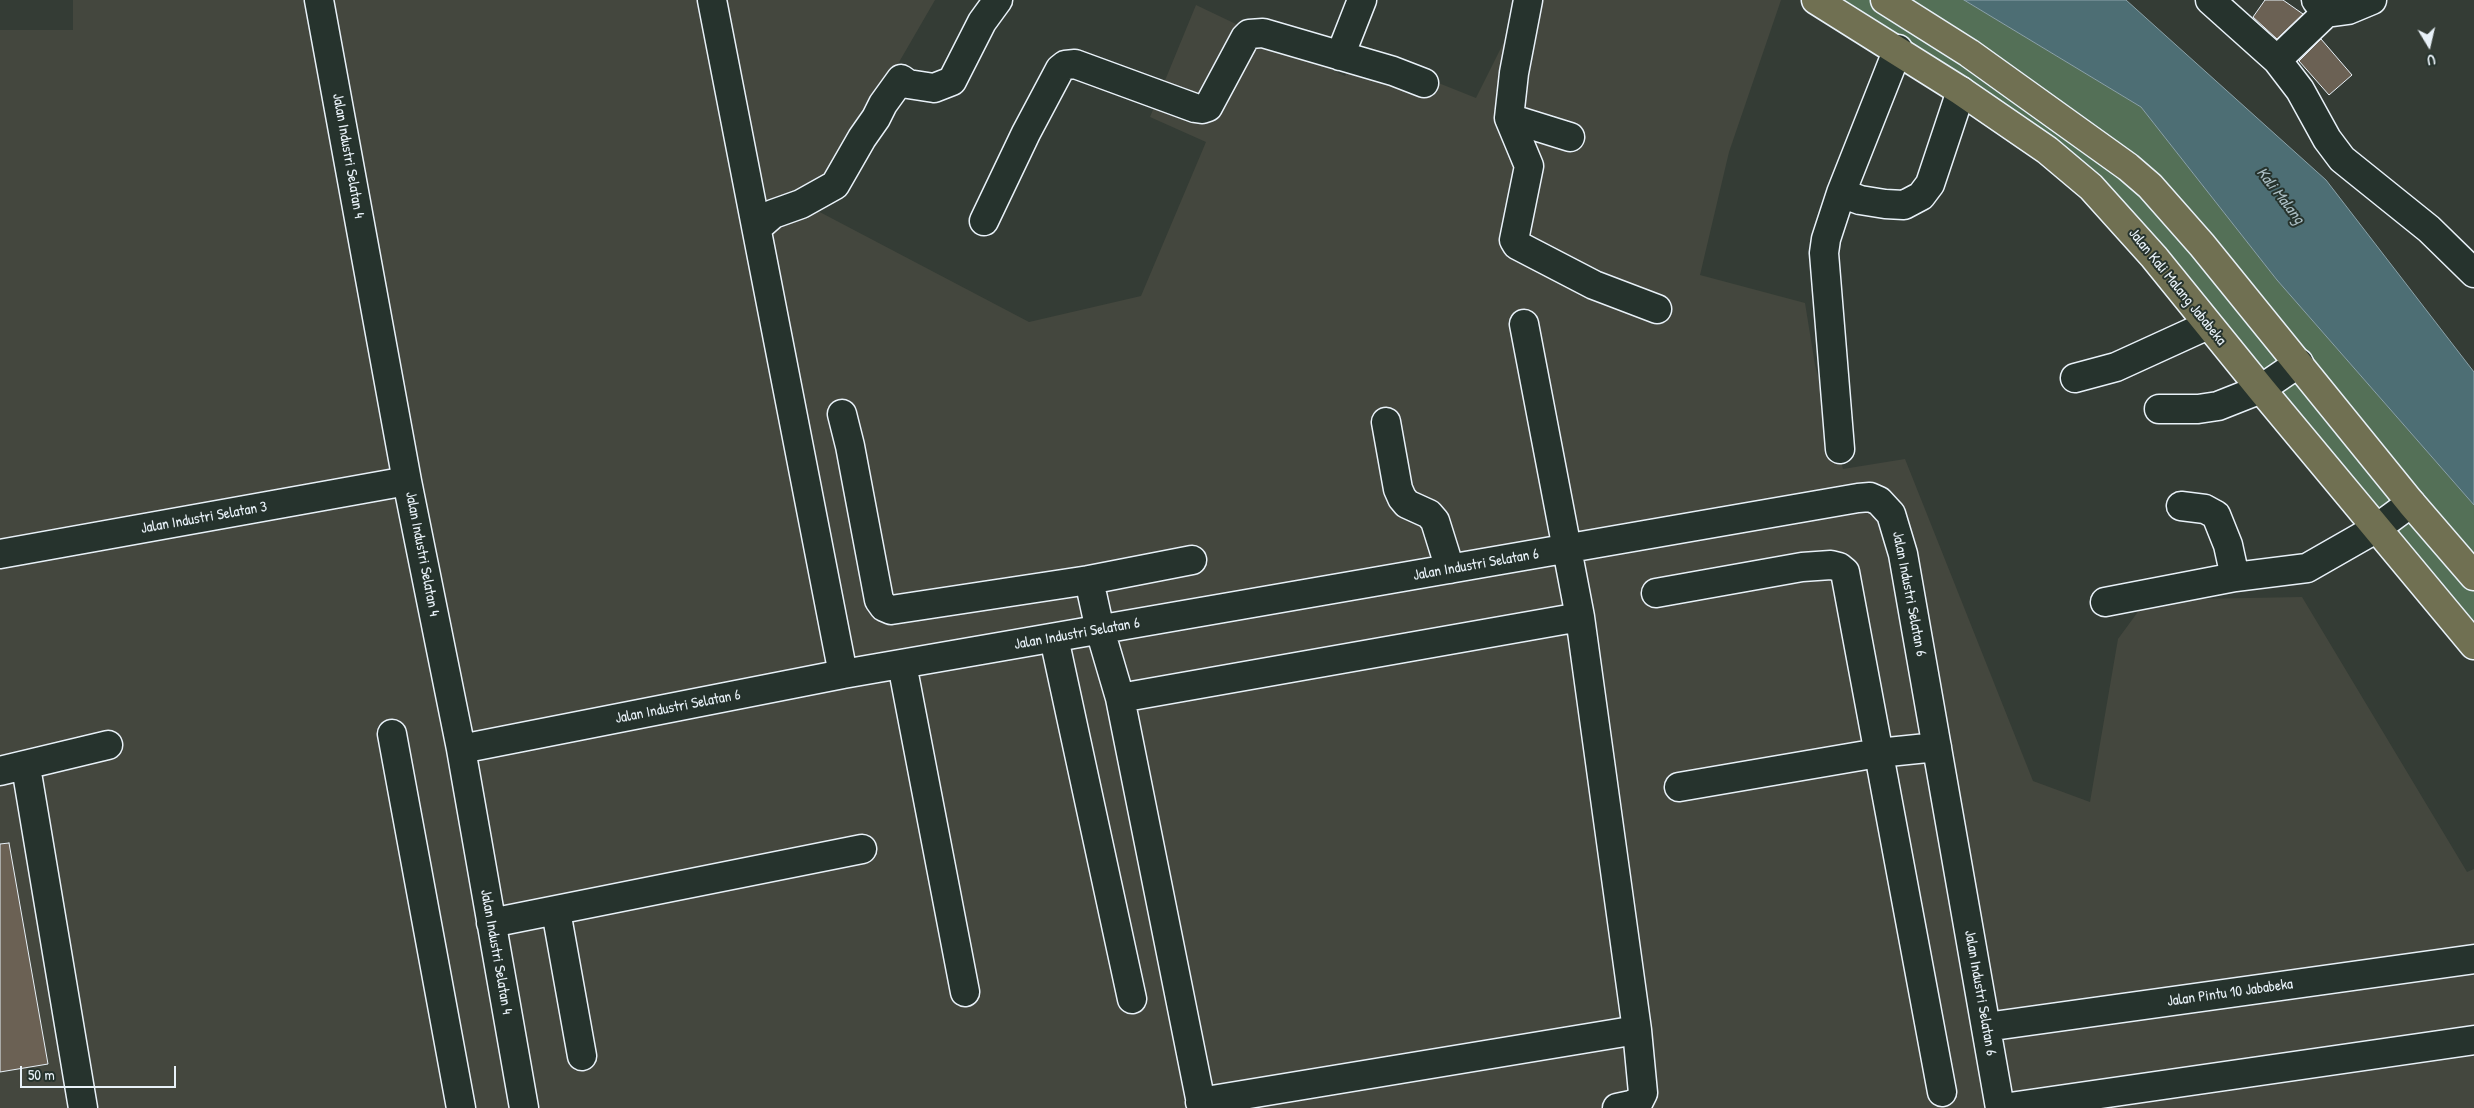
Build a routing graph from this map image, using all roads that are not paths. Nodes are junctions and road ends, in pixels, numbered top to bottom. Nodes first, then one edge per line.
1 (319, 0) edge
2 (712, 0) edge
3 (998, 0) edge
4 (1362, 0) edge
5 (1528, 0) edge
6 (1816, 0) edge
7 (1885, 0) edge
8 (2210, 0) edge
9 (2372, 0) edge
10 (2321, 6) edge
11 (1898, 49) junction
12 (1340, 56) junction
13 (2276, 60) junction
14 (1424, 83) dead end
15 (1961, 91) junction
16 (1509, 118) junction
17 (1570, 137) dead end
18 (1841, 193) junction
19 (984, 221) dead end
20 (756, 228) junction
21 (2474, 273) edge
22 (1657, 309) dead end
23 (1524, 324) dead end
24 (2208, 325) junction
25 (2299, 363) junction
26 (2075, 378) dead end
27 (2261, 389) junction
28 (2159, 409) dead end
29 (842, 414) dead end
30 (1386, 422) dead end
31 (1840, 449) dead end
32 (407, 482) junction
33 (2411, 503) junction
34 (2181, 506) dead end
35 (2377, 528) junction
36 (1569, 548) junction
37 (0, 554) edge
38 (1192, 560) dead end
39 (1450, 569) junction
40 (2474, 576) edge
41 (2235, 578) junction
42 (1089, 580) junction
43 (1656, 593) dead end
44 (2105, 602) dead end
45 (1580, 616) junction
46 (1100, 630) junction
47 (1054, 638) junction
48 (2474, 645) edge
49 (902, 664) junction
50 (843, 674) junction
51 (1120, 698) junction
52 (392, 734) dead end
53 (108, 745) dead end
54 (1937, 747) junction
55 (461, 749) junction
56 (1878, 753) junction
57 (13, 769) edge
58 (1679, 787) dead end
59 (862, 849) dead end
60 (556, 911) junction
61 (491, 923) junction
62 (2474, 959) edge
63 (964, 992) dead end
64 (1132, 999) dead end
65 (1986, 1027) junction
66 (1637, 1030) junction
67 (2474, 1040) edge
68 (582, 1056) dead end
69 (1942, 1092) dead end
70 (1201, 1105) edge
71 (83, 1108) edge
72 (461, 1108) edge
73 (524, 1108) edge
74 (1617, 1108) edge
75 (2001, 1108) edge

1 - 32 street, Jalan Industri Selatan 4
2 - 20 street
3 - 20 street
4 - 12 street
5 - 16 street
6 - 11 main road, Jalan Kali Malang Jababeka
7 - 25 main road
8 - 13 street
9 - 10 street
10 - 13 street
11 - 15 main road, Jalan Kali Malang Jababeka
11 - 18 street
12 - 14 street
12 - 19 street
13 - 21 street
15 - 18 street
15 - 24 main road, Jalan Kali Malang Jababeka
16 - 17 street
16 - 22 street
18 - 31 street
20 - 50 street
23 - 36 street
24 - 26 street
24 - 27 main road, Jalan Kali Malang Jababeka
25 - 27 street
25 - 33 main road
27 - 28 street
27 - 35 main road, Jalan Kali Malang Jababeka
29 - 42 street
30 - 39 street
32 - 37 street, Jalan Industri Selatan 3
32 - 55 street, Jalan Industri Selatan 4
33 - 35 street
33 - 40 main road
34 - 41 street
35 - 41 street
35 - 48 main road, Jalan Kali Malang Jababeka
36 - 39 street, Jalan Industri Selatan 6
36 - 45 street
36 - 54 street, Jalan Industri Selatan 6
38 - 42 street
39 - 46 street, Jalan Industri Selatan 6
41 - 44 street
42 - 46 street
43 - 56 street
45 - 51 street
45 - 66 street
46 - 47 street, Jalan Industri Selatan 6
46 - 51 street
47 - 49 street, Jalan Industri Selatan 6
47 - 64 street
49 - 50 street, Jalan Industri Selatan 6
49 - 63 street
50 - 55 street, Jalan Industri Selatan 6
51 - 70 street
52 - 72 street
53 - 57 street
54 - 56 street
54 - 65 street, Jalan Industri Selatan 6
55 - 61 street, Jalan Industri Selatan 4
56 - 58 street
56 - 69 street
57 - 71 street
59 - 60 street
60 - 61 street
60 - 68 street
61 - 73 street, Jalan Industri Selatan 4
62 - 65 street, Jalan Pintu 10 Jababeka
65 - 75 street, Jalan Industri Selatan 6
66 - 70 street
66 - 74 street
67 - 75 street

